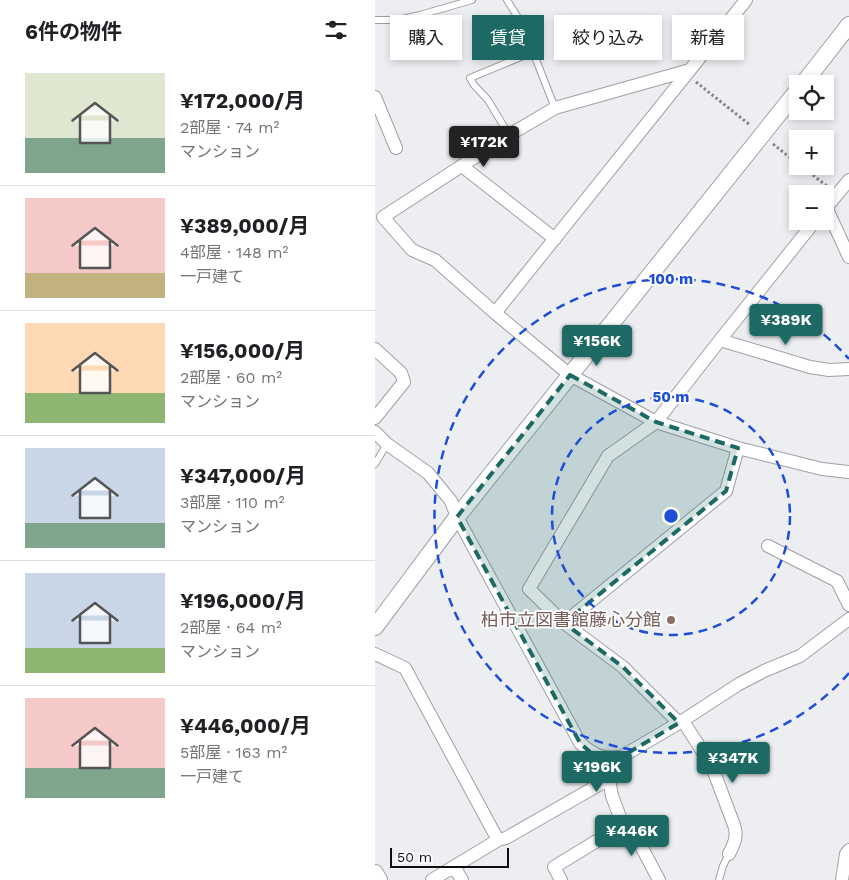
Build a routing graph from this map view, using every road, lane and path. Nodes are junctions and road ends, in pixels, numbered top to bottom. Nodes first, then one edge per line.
1 (472, 0) edge
2 (507, 0) edge
3 (746, 0) edge
4 (516, 15) edge
5 (375, 20) edge
6 (849, 25) edge
7 (514, 60) edge
8 (536, 60) edge
9 (689, 72) junction
10 (810, 75) edge
11 (375, 98) edge
12 (789, 101) edge
13 (555, 108) junction
14 (754, 128) dead end
15 (509, 135) junction
16 (770, 142) dead end
17 (397, 148) dead end
18 (789, 157) edge
19 (462, 166) junction
20 (813, 175) edge
21 (849, 180) edge
22 (837, 194) junction
23 (834, 198) edge
24 (834, 225) edge
25 (808, 230) edge
26 (555, 239) junction
27 (849, 257) edge
28 (495, 313) junction
29 (720, 340) junction
30 (375, 349) edge
31 (849, 369) edge
32 (570, 375) junction
33 (375, 418) edge
34 (656, 422) junction
35 (375, 432) edge
36 (387, 444) junction
37 (738, 448) junction
38 (375, 464) edge
39 (849, 472) edge
40 (457, 517) junction
41 (768, 546) dead end
42 (849, 605) edge
43 (849, 619) edge
44 (564, 623) junction
45 (375, 627) edge
46 (375, 654) edge
47 (681, 722) junction
48 (612, 758) junction
49 (609, 779) junction
50 (623, 825) junction
51 (499, 840) junction
52 (849, 850) edge
53 (729, 854) joint
54 (454, 867) junction
55 (375, 873) edge
56 (379, 880) edge
57 (432, 880) edge
58 (462, 880) edge
59 (561, 880) edge
60 (659, 880) edge
61 (719, 880) edge
62 (842, 880) edge

1 - 5 lane
2 - 4 lane
3 - 9 street
6 - 10 street
7 - 15 lane
8 - 13 lane
9 - 13 street
9 - 14 path
9 - 26 street
11 - 17 street
12 - 32 street
13 - 15 street
15 - 19 street
16 - 18 path
19 - 26 street
19 - 28 street
20 - 22 path
21 - 22 street
22 - 23 street
24 - 27 street
25 - 29 street
26 - 28 street
28 - 32 street
29 - 31 street
29 - 34 street
30 - 33 street
32 - 34 street
32 - 40 street
34 - 37 street
34 - 44 street
35 - 36 street
36 - 38 lane
36 - 40 street
37 - 39 street
37 - 44 street
40 - 45 street
40 - 48 street
41 - 42 street
43 - 47 street
44 - 47 street
46 - 51 street
47 - 48 street
47 - 53 street
48 - 49 street
49 - 50 street
49 - 51 street
50 - 59 street
50 - 60 street
51 - 54 street
52 - 62 street
53 - 61 lane
54 - 57 street
54 - 58 street
55 - 56 street

